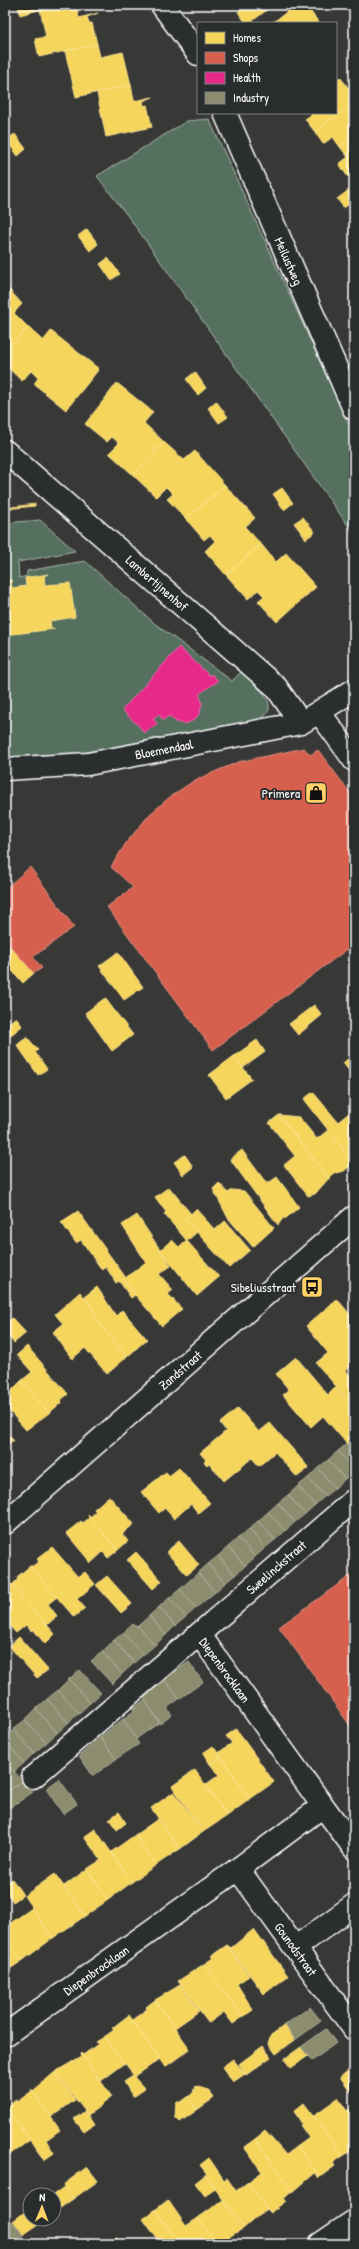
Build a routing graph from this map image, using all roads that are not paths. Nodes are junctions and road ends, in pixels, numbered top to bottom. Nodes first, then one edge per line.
1 (162, 5) edge
2 (197, 53) edge
3 (225, 114) edge
4 (354, 409) edge
5 (5, 451) edge
6 (354, 690) edge
7 (310, 718) junction
8 (354, 760) edge
9 (5, 769) edge
10 (354, 1216) edge
11 (354, 1500) edge
12 (5, 1523) edge
13 (199, 1634) junction
14 (33, 1777) dead end
15 (323, 1806) junction
16 (354, 1848) edge
17 (238, 1869) junction
18 (354, 1905) edge
19 (295, 1948) junction
20 (354, 2029) edge
21 (5, 2035) edge
22 (354, 2221) edge
23 (320, 2244) edge

1 - 2 street
3 - 4 street, Meilustweg
5 - 7 street, Lambertijnenhof
6 - 7 street, Bloemendaal
7 - 8 street
7 - 9 street, Bloemendaal
10 - 12 street, Zandstraat
11 - 13 street, Sweelinckstraat
13 - 14 street, Diepenbrocklaan
13 - 15 street, Diepenbrocklaan
15 - 16 street, Diepenbrocklaan
15 - 17 street, Diepenbrocklaan
17 - 19 street, Gounodstraat
17 - 21 street, Diepenbrocklaan
18 - 19 street
19 - 20 street, Gounodstraat
22 - 23 street

